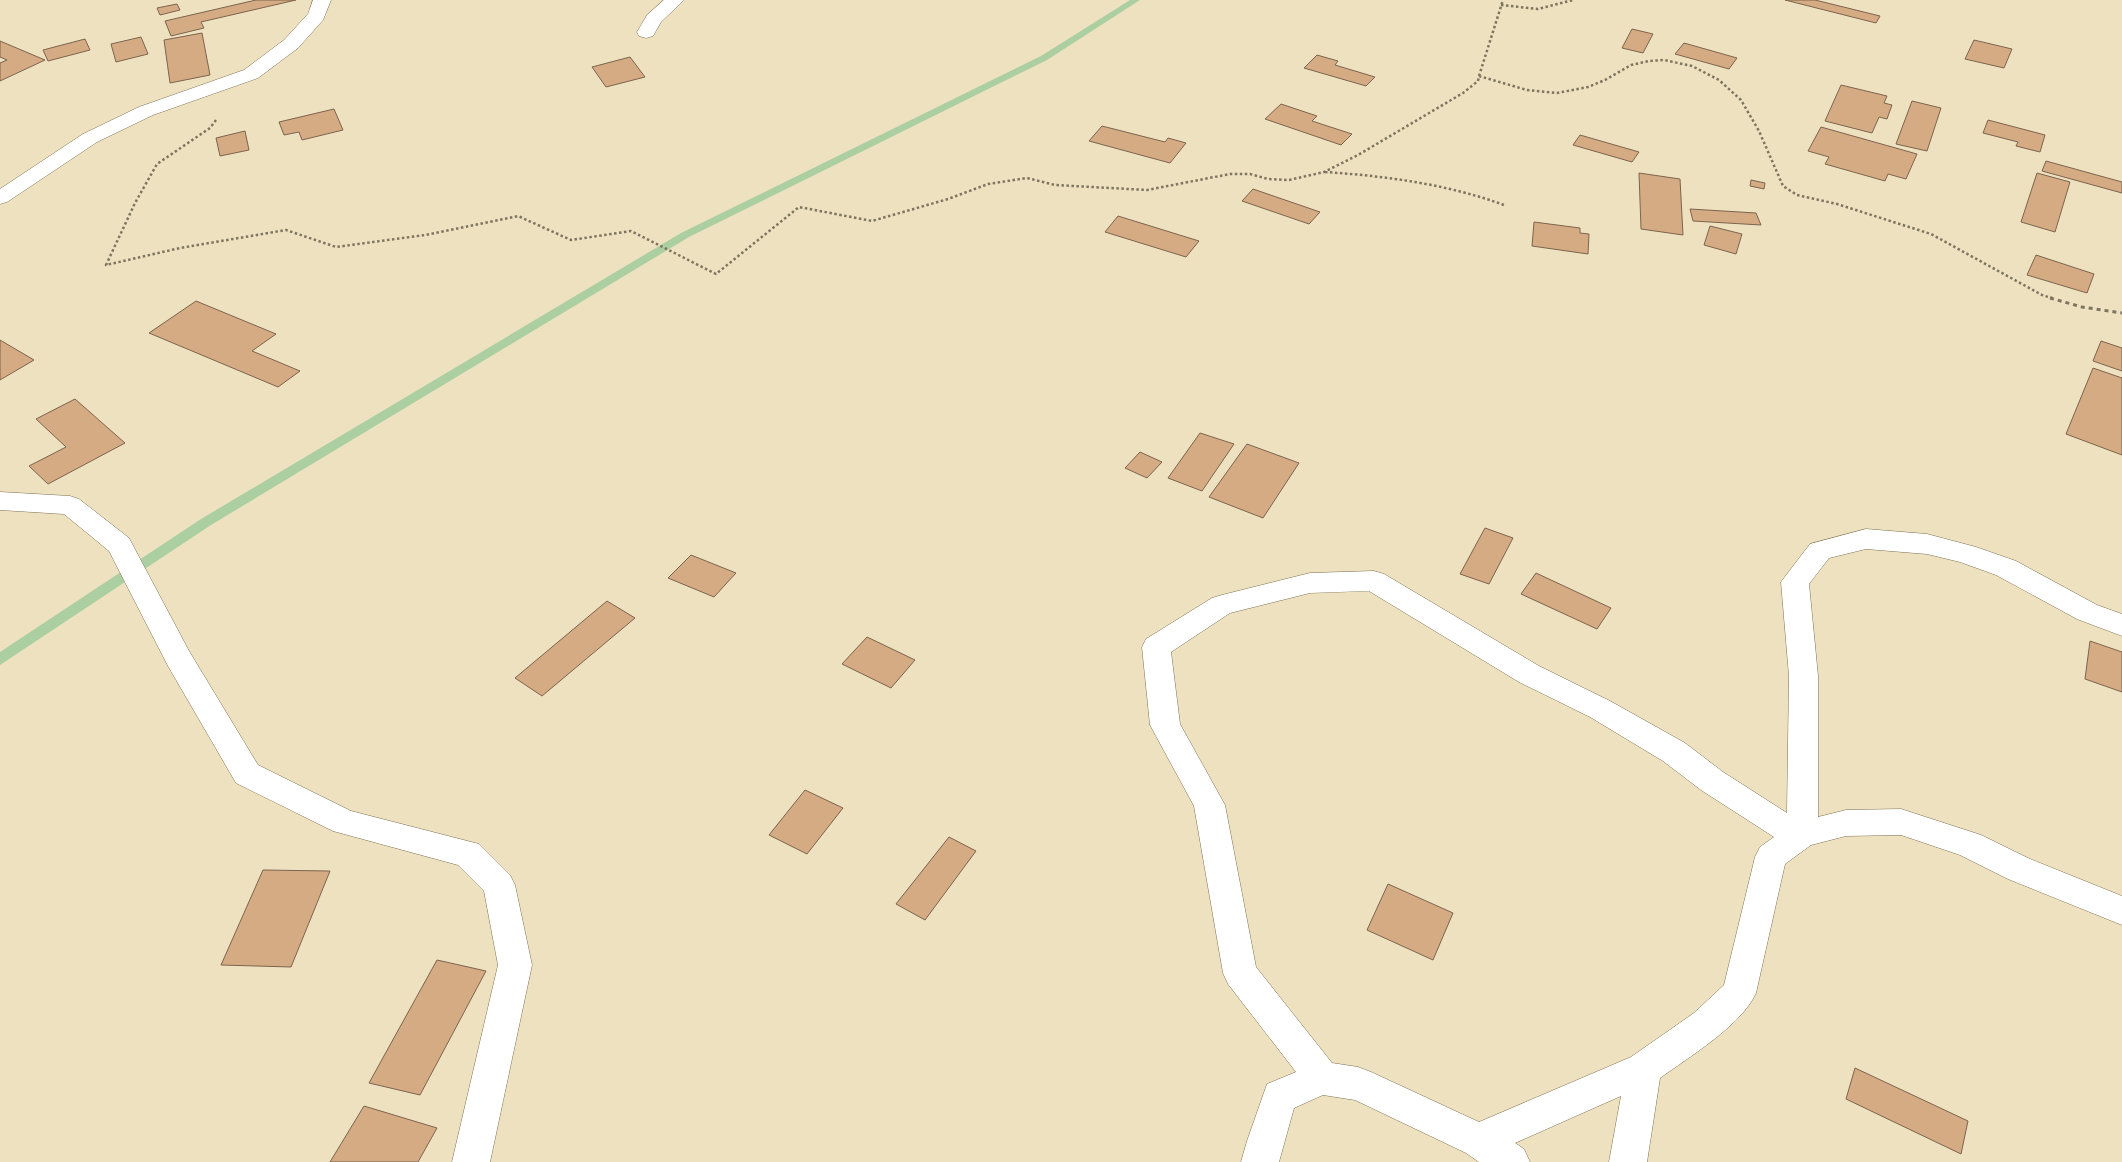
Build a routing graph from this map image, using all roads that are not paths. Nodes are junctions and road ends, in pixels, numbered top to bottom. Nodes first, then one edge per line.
1 (322, 0) edge
2 (675, 0) edge
3 (646, 32) dead end
4 (0, 198) edge
5 (0, 501) edge
6 (2122, 626) edge
7 (1802, 834) junction
8 (2122, 911) edge
9 (1644, 1068) junction
10 (1322, 1078) junction
11 (1479, 1140) junction
12 (470, 1162) edge
13 (1260, 1162) edge
14 (1512, 1162) edge
15 (1628, 1162) edge

1 - 4 street
2 - 3 street
5 - 12 street
6 - 7 street
7 - 8 street
7 - 9 street
7 - 10 street
9 - 11 street
9 - 15 street
10 - 11 street
10 - 13 street
11 - 14 street

